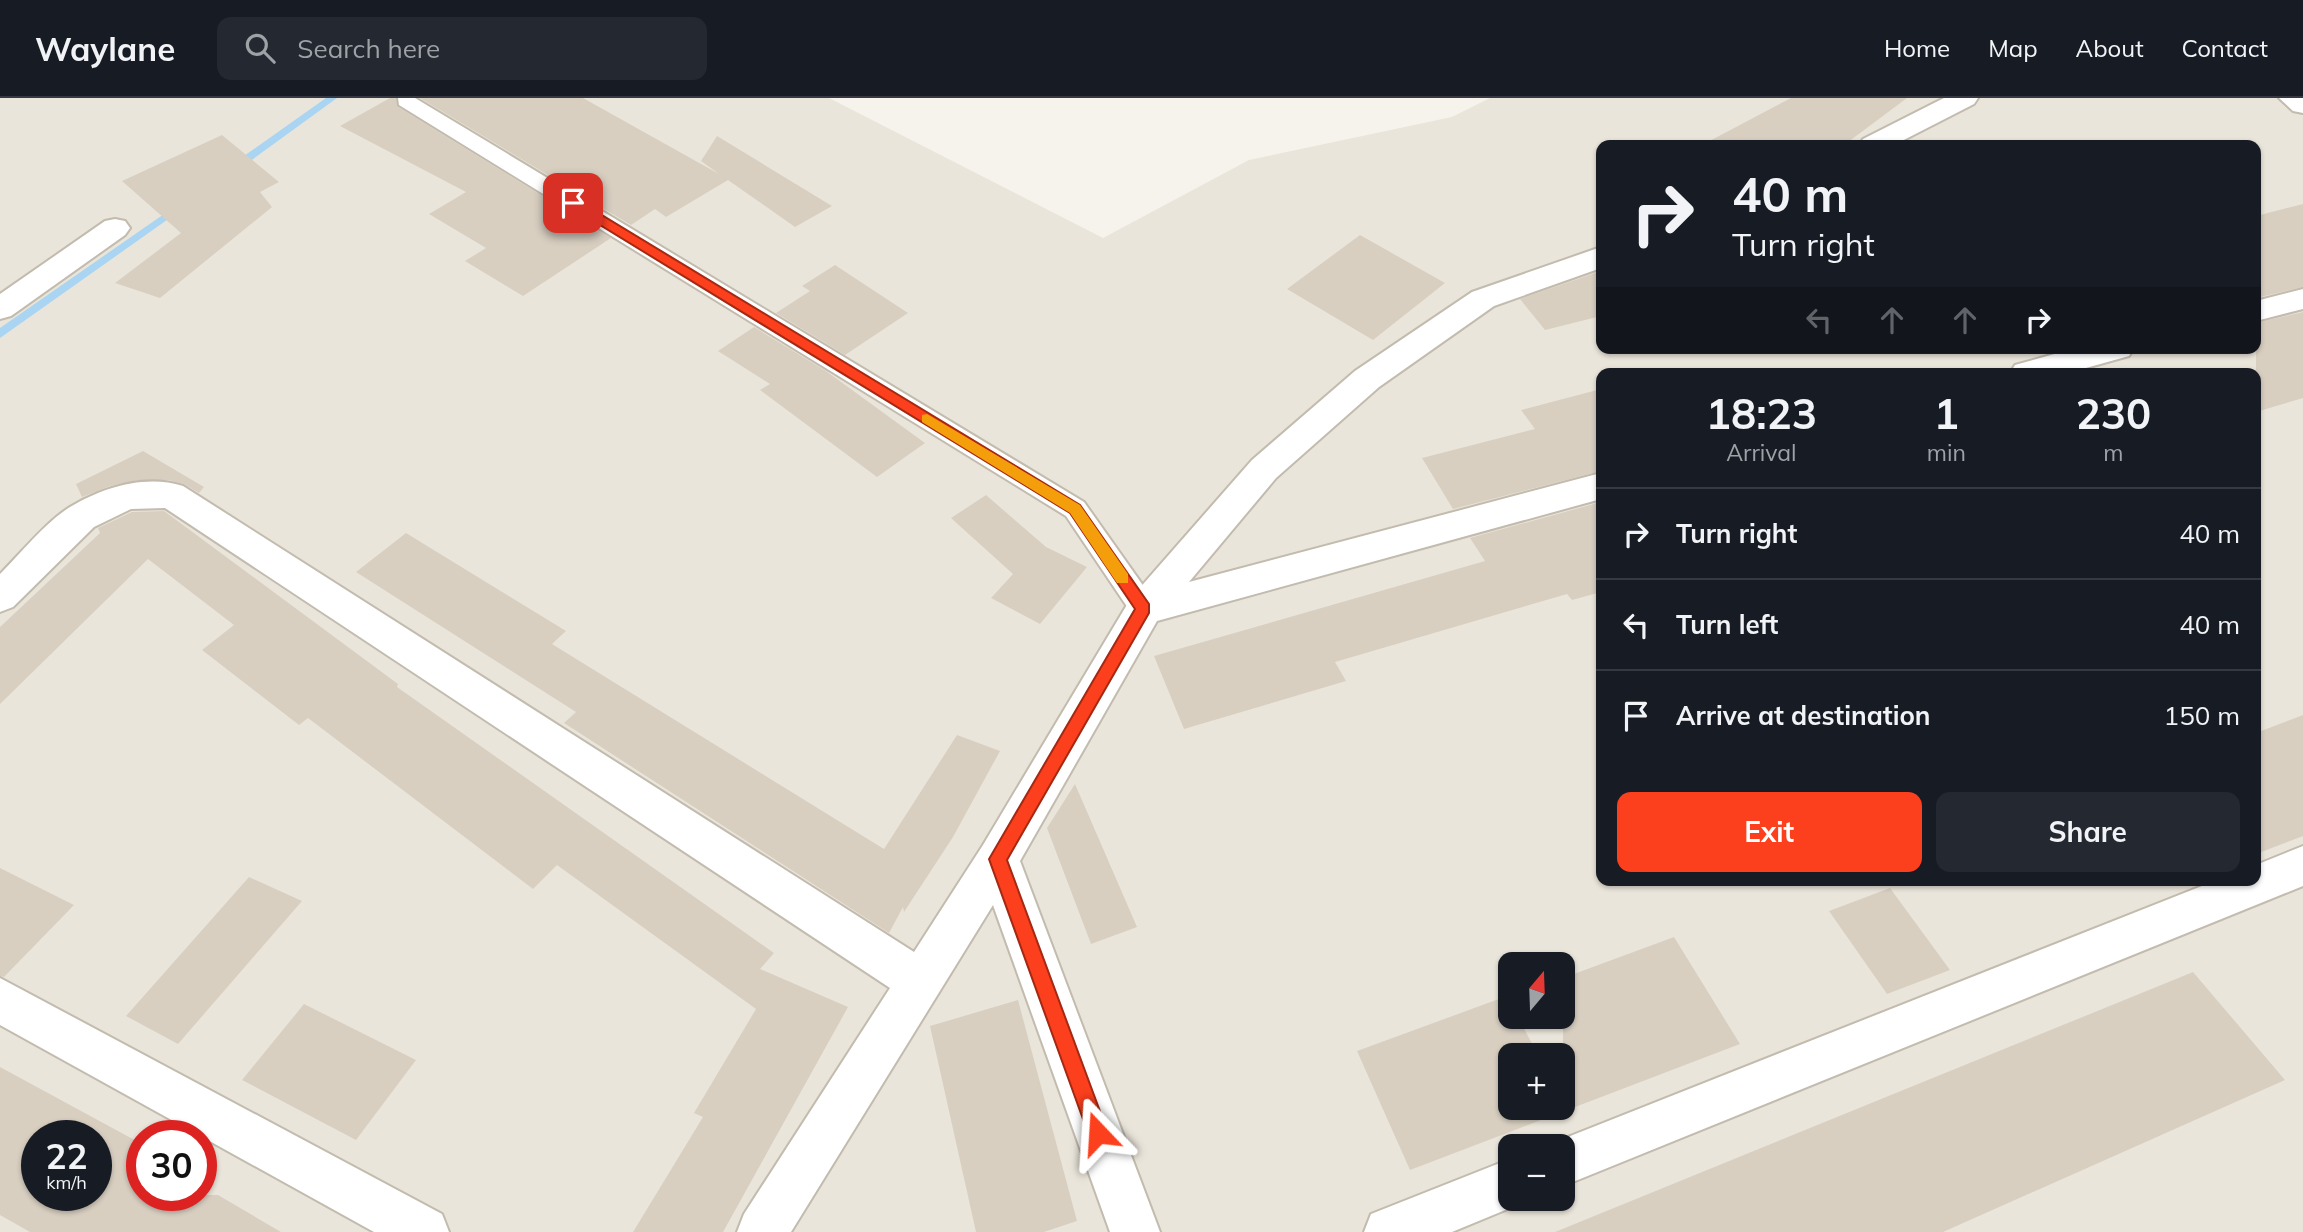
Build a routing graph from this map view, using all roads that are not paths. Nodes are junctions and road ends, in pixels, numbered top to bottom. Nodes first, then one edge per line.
1 (1965, 98) edge
2 (2292, 98) edge
3 (406, 101) dead end
4 (2303, 105) edge
5 (1883, 140) edge
6 (115, 228) dead end
7 (1596, 259) edge
8 (2303, 299) edge
9 (0, 309) edge
10 (2261, 310) edge
11 (2096, 354) edge
12 (2044, 368) edge
13 (1596, 487) edge
14 (0, 597) edge
15 (1144, 609) junction
16 (998, 859) junction
17 (2303, 866) edge
18 (2261, 883) edge
19 (2253, 886) edge
20 (920, 982) junction
21 (0, 1000) edge
22 (1575, 1158) edge
23 (1498, 1189) edge
24 (424, 1232) edge
25 (762, 1232) edge
26 (1135, 1232) edge
27 (1389, 1232) edge

1 - 5 street
2 - 4 street
3 - 15 lane
6 - 9 street
7 - 15 street
8 - 10 street
11 - 12 street
13 - 15 street
14 - 20 street
15 - 16 street
16 - 20 street
16 - 26 street
17 - 18 street
19 - 22 street
20 - 25 street
21 - 24 street
23 - 27 street

